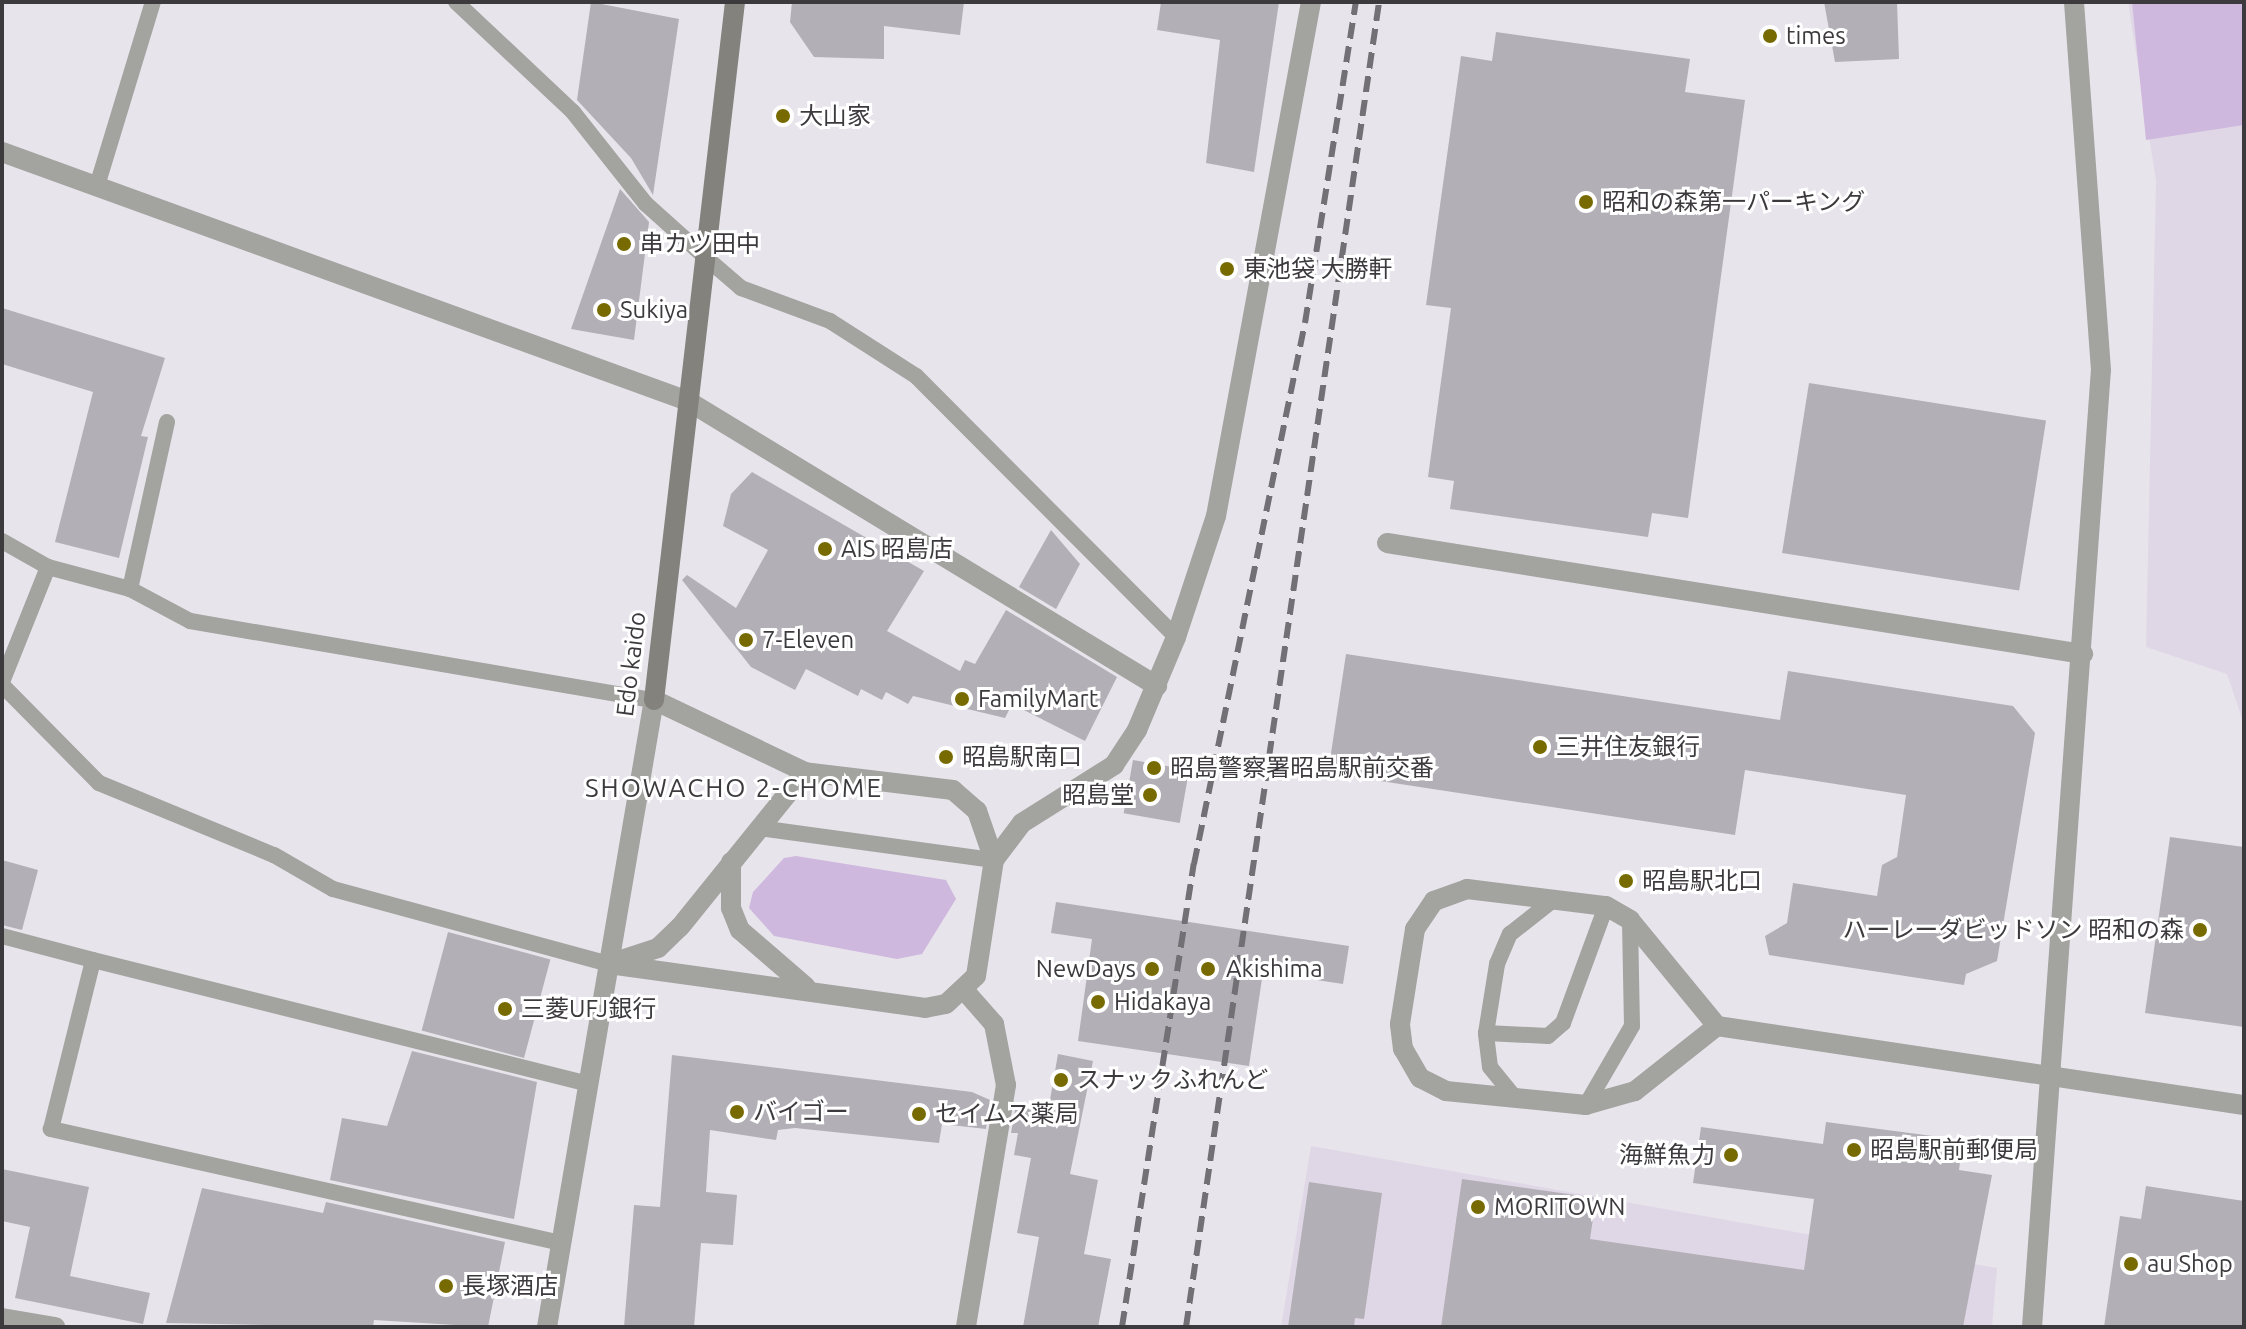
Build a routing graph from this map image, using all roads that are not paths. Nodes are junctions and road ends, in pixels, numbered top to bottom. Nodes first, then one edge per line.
1 (153, 2) edge
2 (456, 2) edge
3 (735, 2) edge
4 (1311, 2) edge
5 (2074, 2) edge
6 (2, 152) edge
7 (97, 186) junction
8 (705, 257) junction
9 (688, 401) junction
10 (167, 422) dead end
11 (2, 541) edge
12 (1387, 543) dead end
13 (48, 567) junction
14 (130, 589) junction
15 (1176, 637) junction
16 (2083, 654) junction
17 (2, 683) edge
18 (1157, 686) junction
19 (654, 700) junction
20 (805, 772) junction
21 (759, 828) junction
22 (994, 860) junction
23 (731, 862) junction
24 (1553, 900) junction
25 (1606, 906) junction
26 (1630, 920) junction
27 (2, 936) edge
28 (93, 960) junction
29 (609, 964) junction
30 (965, 991) junction
31 (816, 993) junction
32 (1717, 1026) junction
33 (1486, 1033) junction
34 (2049, 1075) junction
35 (589, 1084) junction
36 (1516, 1099) junction
37 (1586, 1105) junction
38 (2244, 1105) edge
39 (561, 1243) junction
40 (2, 1318) edge
41 (55, 1327) edge
42 (547, 1327) edge
43 (966, 1327) edge
44 (2032, 1327) edge

1 - 7 lane
2 - 8 lane
3 - 8 main road, Edo kaido
4 - 15 street
5 - 16 street
6 - 7 street
7 - 9 street
8 - 9 main road, Edo kaido
8 - 15 lane
9 - 18 street
9 - 19 main road, Edo kaido
10 - 14 lane
11 - 13 lane
12 - 16 street
13 - 14 lane
13 - 17 lane
14 - 19 lane
15 - 18 street
16 - 34 street
17 - 29 lane
18 - 22 street
19 - 20 street
19 - 29 street, Edo kaido
20 - 21 street
20 - 22 street
21 - 22 lane
21 - 23 street
22 - 30 street
23 - 29 street
23 - 31 street
24 - 25 street
24 - 33 lane
24 - 36 street
25 - 26 street
25 - 33 lane
26 - 32 street
26 - 37 lane
27 - 28 lane
28 - 35 lane
28 - 39 lane
29 - 31 street
29 - 35 street, Edo kaido
30 - 31 street
30 - 43 street
32 - 34 street
32 - 37 street
33 - 36 lane
34 - 38 street
34 - 44 street
35 - 39 street, Edo kaido
36 - 37 street
39 - 42 street, Edo kaido
40 - 41 street

